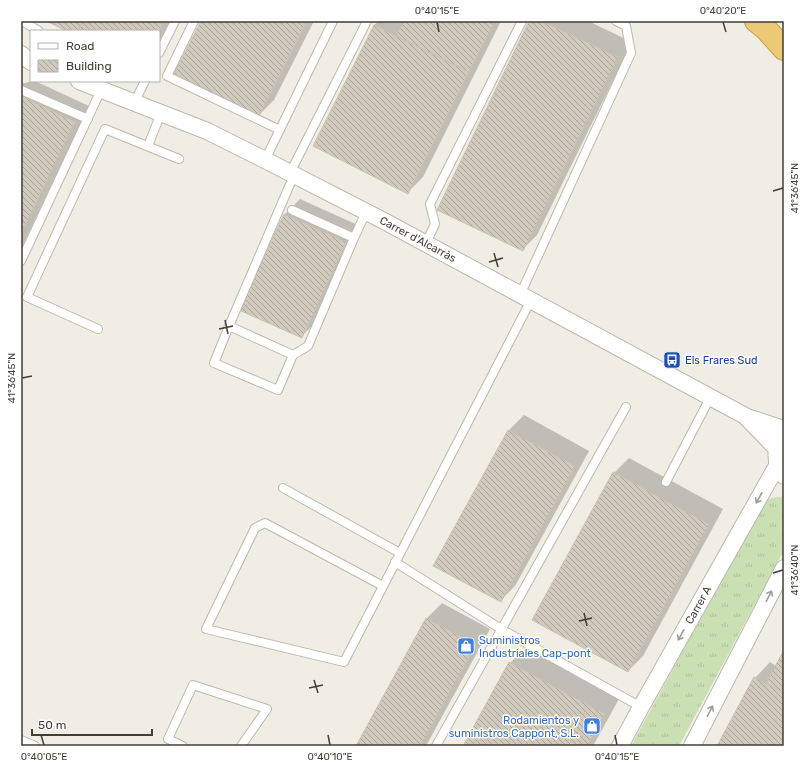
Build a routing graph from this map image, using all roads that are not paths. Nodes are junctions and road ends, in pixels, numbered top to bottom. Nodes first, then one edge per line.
1 (22, 21) edge
2 (176, 21) edge
3 (194, 21) edge
4 (333, 21) edge
5 (367, 21) edge
6 (522, 21) edge
7 (616, 21) edge
8 (756, 21) edge
9 (37, 30) edge
10 (784, 49) edge
11 (160, 51) edge
12 (21, 54) edge
13 (30, 61) edge
14 (81, 82) edge
15 (144, 82) edge
16 (21, 90) edge
17 (101, 90) junction
18 (134, 102) junction
19 (161, 113) junction
20 (88, 119) junction
21 (280, 130) junction
22 (148, 146) junction
23 (179, 159) dead end
24 (265, 160) junction
25 (292, 174) junction
26 (292, 210) dead end
27 (366, 212) junction
28 (354, 238) junction
29 (426, 243) junction
30 (21, 261) edge
31 (525, 297) junction
32 (229, 326) junction
33 (98, 330) dead end
34 (293, 355) junction
35 (710, 398) junction
36 (626, 407) dead end
37 (746, 417) junction
38 (784, 429) edge
39 (784, 432) edge
40 (779, 463) edge
41 (666, 482) dead end
42 (283, 488) dead end
43 (400, 553) junction
44 (395, 562) junction
45 (784, 568) edge
46 (383, 586) junction
47 (502, 629) junction
48 (641, 707) junction
49 (21, 740) edge
50 (35, 746) edge
51 (183, 746) edge
52 (241, 746) edge
53 (436, 746) edge
54 (620, 746) edge
55 (692, 746) edge

1 - 9 lane
2 - 11 lane
3 - 21 lane
4 - 21 lane
5 - 25 lane
6 - 29 lane
7 - 31 lane
8 - 10 highway
12 - 13 street
14 - 17 street, Carrer d'Alcarràs
15 - 18 lane
16 - 20 lane
17 - 18 street, Carrer d'Alcarràs
17 - 20 lane
18 - 19 street, Carrer d'Alcarràs
19 - 22 lane
19 - 24 street, Carrer d'Alcarràs
20 - 30 lane
21 - 24 lane
22 - 23 lane
22 - 33 lane
24 - 25 street, Carrer d'Alcarràs
25 - 27 street, Carrer d'Alcarràs
25 - 32 lane
26 - 28 lane
27 - 28 lane
27 - 29 street, Carrer d'Alcarràs
28 - 34 lane
29 - 31 street, Carrer d'Alcarràs
31 - 35 street, Carrer d'Alcarràs
31 - 43 lane
32 - 34 lane
32 - 34 lane
35 - 37 street, Carrer d'Alcarràs
35 - 41 lane
36 - 47 lane
37 - 38 street, Carrer d'Alcarràs
37 - 40 street, Carrer d'Alcarràs
39 - 40 street, Carrer A
40 -> 48 street, Carrer A
42 - 43 lane
43 - 44 lane
44 - 46 lane
44 - 47 lane
55 -> 45 street
46 - 46 lane
47 - 48 lane
47 - 53 lane
48 - 54 street, Carrer A
49 - 50 lane
51 - 52 lane

